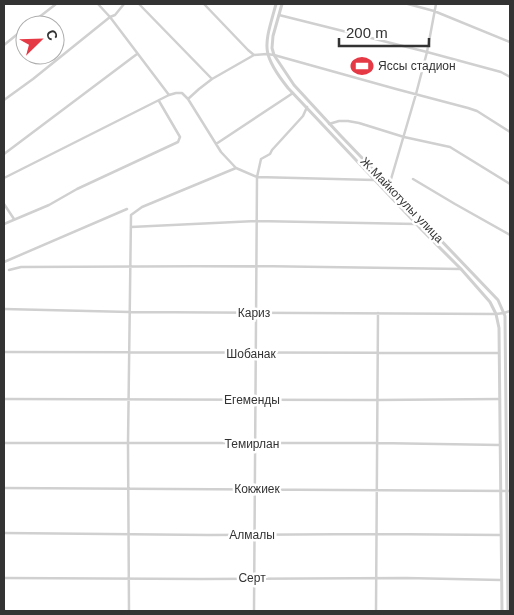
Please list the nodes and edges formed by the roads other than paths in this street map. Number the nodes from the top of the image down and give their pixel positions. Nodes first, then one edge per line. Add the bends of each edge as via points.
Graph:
1 (56, 4) edge
2 (98, 4) edge
3 (124, 4) edge
4 (139, 4) edge
5 (204, 4) edge
6 (276, 4) edge
7 (282, 4) edge
8 (408, 4) edge
9 (436, 4) edge
10 (434, 12) junction
11 (42, 15) edge
12 (279, 16) junction
13 (110, 17) junction
14 (15, 36) edge
15 (510, 42) edge
16 (4, 45) edge
17 (426, 52) junction
18 (137, 54) junction
19 (267, 54) junction
20 (274, 54) junction
21 (254, 55) junction
22 (510, 77) edge
23 (212, 79) junction
24 (293, 92) junction
25 (416, 94) junction
26 (169, 95) junction
27 (188, 99) junction
28 (4, 100) edge
29 (159, 101) junction
30 (307, 108) junction
31 (329, 124) junction
32 (510, 132) edge
33 (404, 137) junction
34 (216, 144) junction
35 (4, 154) edge
36 (361, 157) junction
37 (357, 161) junction
38 (236, 168) junction
39 (257, 176) junction
40 (4, 178) edge
41 (413, 179) dead end
42 (376, 180) junction
43 (510, 184) edge
44 (389, 186) junction
45 (4, 204) edge
46 (127, 209) dead end
47 (14, 219) junction
48 (256, 221) junction
49 (4, 224) edge
50 (417, 224) junction
51 (131, 227) junction
52 (510, 235) edge
53 (4, 262) edge
54 (256, 266) junction
55 (130, 267) junction
56 (461, 269) junction
57 (9, 270) dead end
58 (4, 309) edge
59 (130, 312) junction
60 (510, 312) edge
61 (256, 313) junction
62 (378, 313) junction
63 (504, 313) junction
64 (496, 314) junction
65 (4, 352) edge
66 (130, 353) junction
67 (499, 353) junction
68 (255, 354) junction
69 (378, 354) junction
70 (4, 399) edge
71 (129, 399) junction
72 (500, 399) junction
73 (255, 400) junction
74 (378, 400) junction
75 (508, 400) edge
76 (377, 443) junction
77 (4, 444) edge
78 (128, 444) junction
79 (254, 444) junction
80 (500, 445) junction
81 (509, 445) edge
82 (4, 488) edge
83 (128, 489) junction
84 (254, 489) junction
85 (376, 489) junction
86 (500, 491) junction
87 (508, 491) edge
88 (4, 533) edge
89 (129, 534) junction
90 (376, 534) junction
91 (254, 535) junction
92 (501, 535) junction
93 (509, 536) edge
94 (4, 578) edge
95 (129, 578) junction
96 (254, 578) junction
97 (376, 578) junction
98 (501, 580) junction
99 (509, 580) edge
100 (129, 611) edge
101 (254, 611) edge
102 (376, 611) edge
103 (502, 611) edge
104 (508, 611) edge

1 - 11 street
2 - 13 street
3 - 13 street
4 - 23 street
5 - 21 street
6 - 19 street via 267,36
7 - 12 street
8 - 10 street
9 - 10 street
10 - 15 street
10 - 17 street
12 - 17 street
12 - 20 street via 273,36
13 - 18 street
13 - 28 street
14 - 16 street
17 - 22 street
17 - 25 street
18 - 26 street
18 - 35 street
19 - 20 street
19 - 21 street
19 - 24 street, Ж.Майкотулы улица via 276,73
20 - 25 street
20 - 31 street, Ж.Майкотулы улица via 294,85
21 - 23 street
23 - 27 street
24 - 30 street, Ж.Майкотулы улица
24 - 34 street
25 - 32 street via 478,111
25 - 33 street
26 - 27 street via 182,93
26 - 29 street
27 - 34 street
29 - 40 street
29 - 47 street via 180,137 178,142
30 - 37 street, Ж.Майкотулы улица
30 - 39 street via 270,154 262,159
31 - 33 street via 348,121
31 - 36 street, Ж.Майкотулы улица
33 - 43 street via 450,148
33 - 44 street
34 - 38 street
36 - 37 street
36 - 44 street, Ж.Майкотулы улица
37 - 42 street, Ж.Майкотулы улица
38 - 39 street
38 - 51 street via 142,206 131,215
39 - 42 street
39 - 48 street
41 - 52 street
42 - 50 street, Ж.Майкотулы улица
44 - 63 street, Ж.Майкотулы улица via 498,300
45 - 47 street
46 - 53 street
47 - 49 street
48 - 50 street
48 - 51 street
48 - 54 street
50 - 56 street, Ж.Майкотулы улица
51 - 55 street
54 - 55 street
54 - 56 street
54 - 61 street
55 - 57 street via 20,267
55 - 59 street
56 - 64 street, Ж.Майкотулы улица via 490,302
58 - 59 street, Кариз
59 - 61 street, Кариз
59 - 66 street
60 - 63 street, Кариз
61 - 62 street, Кариз
61 - 68 street
62 - 64 street, Кариз
62 - 69 street
63 - 64 street, Кариз
63 - 75 street, Ж.Майкотулы улица
64 - 67 street, Ж.Майкотулы улица
65 - 66 street, Шобанак
66 - 68 street, Шобанак
66 - 71 street
67 - 69 street, Шобанак
67 - 72 street, Ж.Майкотулы улица
68 - 69 street, Шобанак
68 - 73 street
69 - 74 street
70 - 71 street, Егеменды
71 - 73 street, Егеменды
71 - 78 street
72 - 74 street, Егеменды
72 - 80 street, Ж.Майкотулы улица
73 - 74 street, Егеменды
73 - 79 street
74 - 76 street
75 - 81 street, Ж.Майкотулы улица
76 - 79 street, Темирлан
76 - 80 street, Темирлан
76 - 85 street
77 - 78 street, Темирлан
78 - 79 street, Темирлан
78 - 83 street
79 - 84 street
80 - 86 street, Ж.Майкотулы улица
81 - 87 street, Ж.Майкотулы улица
82 - 83 street, Кокжиек
83 - 84 street, Кокжиек
83 - 89 street
84 - 85 street, Кокжиек
84 - 91 street
85 - 86 street, Кокжиек
85 - 90 street
86 - 87 street, Кокжиек
86 - 92 street, Ж.Майкотулы улица
87 - 93 street, Ж.Майкотулы улица
88 - 89 street, Алмалы
89 - 91 street, Алмалы
89 - 95 street
90 - 91 street, Алмалы
90 - 92 street, Алмалы
90 - 97 street
91 - 96 street
92 - 98 street, Ж.Майкотулы улица
93 - 99 street, Ж.Майкотулы улица
94 - 95 street, Серт
95 - 96 street, Серт
95 - 100 street
96 - 97 street, Серт
96 - 101 street
97 - 98 street, Серт
97 - 102 street
98 - 103 street, Ж.Майкотулы улица
99 - 104 street, Ж.Майкотулы улица

